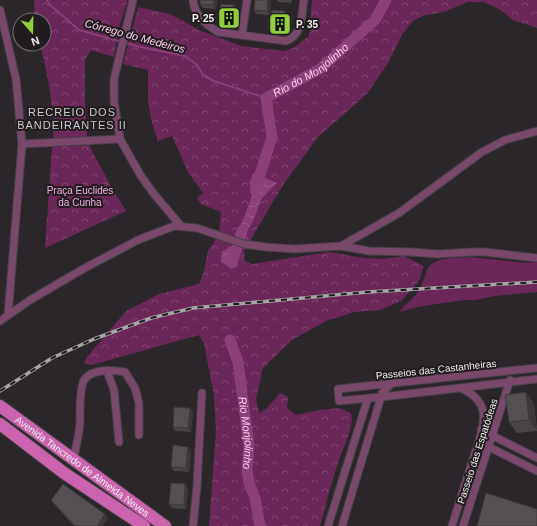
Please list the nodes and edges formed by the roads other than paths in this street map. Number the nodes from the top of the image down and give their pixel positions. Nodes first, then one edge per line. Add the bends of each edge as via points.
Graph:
1 (133, 0) edge
2 (193, 0) edge
3 (247, 0) edge
4 (304, 0) edge
5 (0, 10) edge
6 (242, 35) junction
7 (537, 130) edge
8 (120, 139) junction
9 (22, 144) junction
10 (181, 226) junction
11 (341, 246) junction
12 (537, 258) edge
13 (8, 315) junction
14 (0, 321) edge
15 (537, 368) edge
16 (107, 371) junction
17 (510, 371) junction
18 (491, 373) junction
19 (478, 375) junction
20 (537, 379) edge
21 (510, 382) junction
22 (497, 384) junction
23 (390, 385) junction
24 (480, 386) junction
25 (460, 388) junction
26 (202, 393) dead end
27 (381, 397) junction
28 (504, 397) junction
29 (368, 398) junction
30 (0, 406) edge
31 (0, 424) edge
32 (480, 434) junction
33 (139, 436) dead end
34 (492, 436) junction
35 (119, 442) dead end
36 (55, 447) junction
37 (488, 447) junction
38 (524, 452) junction
39 (537, 458) edge
40 (45, 459) junction
41 (73, 460) junction
42 (519, 462) junction
43 (537, 471) edge
44 (64, 473) junction
45 (144, 526) edge
46 (165, 526) edge
47 (193, 526) edge
48 (328, 526) edge
49 (342, 526) edge
50 (452, 526) edge
51 (463, 526) edge

1 - 8 street via 114,79 114,101
2 - 6 street via 198,14 209,26 218,32
3 - 6 street
4 - 6 street via 300,31 291,39 286,41
5 - 9 street via 16,80
7 - 11 street via 505,140 482,152 399,213
8 - 9 street
8 - 10 street via 141,176
9 - 13 street
10 - 11 street via 197,228 244,244 266,247
10 - 13 street via 174,226 138,240 63,280
11 - 12 street via 369,251 438,254 473,252
13 - 14 street
15 - 17 street, Passeios das Castanheiras
16 - 33 street via 125,372 136,388 139,403
16 - 35 street via 114,390
16 - 41 street via 94,373 84,380 80,426
17 - 18 street, Passeios das Castanheiras
17 - 21 street
18 - 19 street, Passeios das Castanheiras
18 - 22 street
19 - 23 street, Passeios das Castanheiras
19 - 24 street
20 - 21 street
21 - 22 street
21 - 28 street, Passeio das Espatódeas
22 - 24 street
22 - 28 street
23 - 27 street
23 - 29 street, Passeios das Castanheiras via 338,389 339,401
24 - 25 street
25 - 27 street
25 - 32 street, Passeio das Espatódeas via 471,393 480,403 483,417
26 - 47 street via 198,486
27 - 29 street
27 - 49 street
28 - 34 street, Passeio das Espatódeas
29 - 48 street
30 - 36 main road, Avenida Tancredo de Almeida Neves
31 - 40 main road, Avenida Tancredo de Almeida Neves
32 - 34 street
32 - 37 street
32 - 50 street, Passeio das Espatódeas
34 - 37 street, Passeio das Espatódeas
34 - 38 street
36 - 40 main road
36 - 41 main road, Avenida Tancredo de Almeida Neves
37 - 42 street
37 - 51 street, Passeio das Espatódeas
38 - 39 street
38 - 42 street
40 - 44 main road, Avenida Tancredo de Almeida Neves
41 - 44 main road
41 - 46 main road, Avenida Tancredo de Almeida Neves
42 - 43 street
44 - 45 main road, Avenida Tancredo de Almeida Neves

